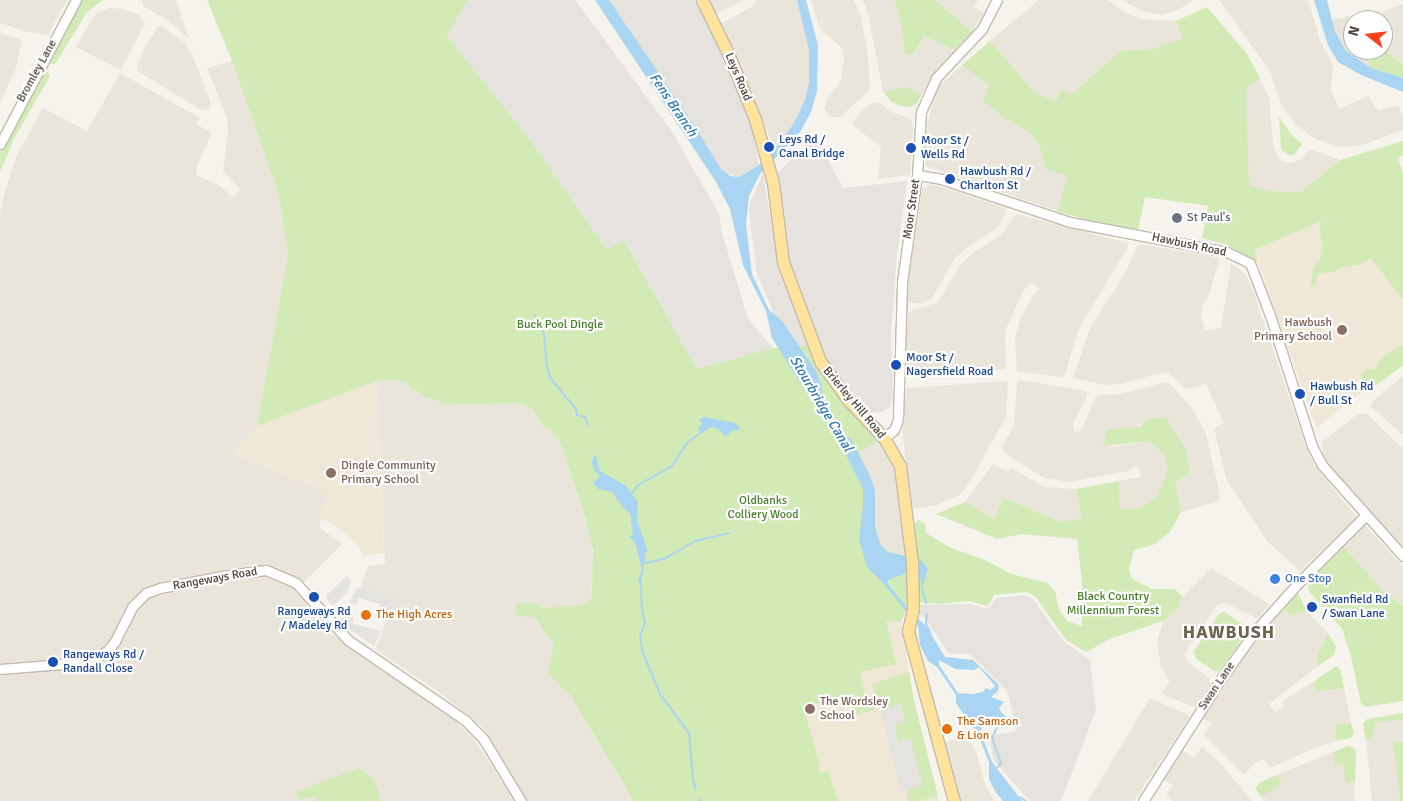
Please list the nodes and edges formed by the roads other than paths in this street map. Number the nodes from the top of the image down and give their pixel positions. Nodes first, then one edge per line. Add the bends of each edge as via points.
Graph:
1 (76, 0) edge
2 (702, 0) edge
3 (997, 0) edge
4 (0, 144) edge
5 (770, 170) joint
6 (917, 175) junction
7 (884, 438) junction
8 (1366, 515) junction
9 (1403, 556) edge
10 (0, 668) edge
11 (521, 801) edge
12 (954, 801) edge
13 (1143, 801) edge

1 - 4 street, Bromley Lane
2 - 5 main road, Leys Road via 742,86
3 - 6 street, Moor Street via 982,29 936,78 926,96 921,112
5 - 7 main road, Brierley Hill Road via 783,262 820,361 849,401
6 - 7 street, Moor Street via 902,282 898,419 894,430
6 - 8 street, Hawbush Road via 1070,222 1227,252 1250,263 1312,446 1322,465
7 - 12 main road, Brierley Hill Road via 900,466 912,562 910,639
8 - 9 street, Hawbush Road
8 - 13 street, Swan Lane via 1256,630
10 - 11 street, Rangeways Road via 88,662 107,651 132,608 146,593 252,570 266,570 296,583 348,640 465,720 484,740

